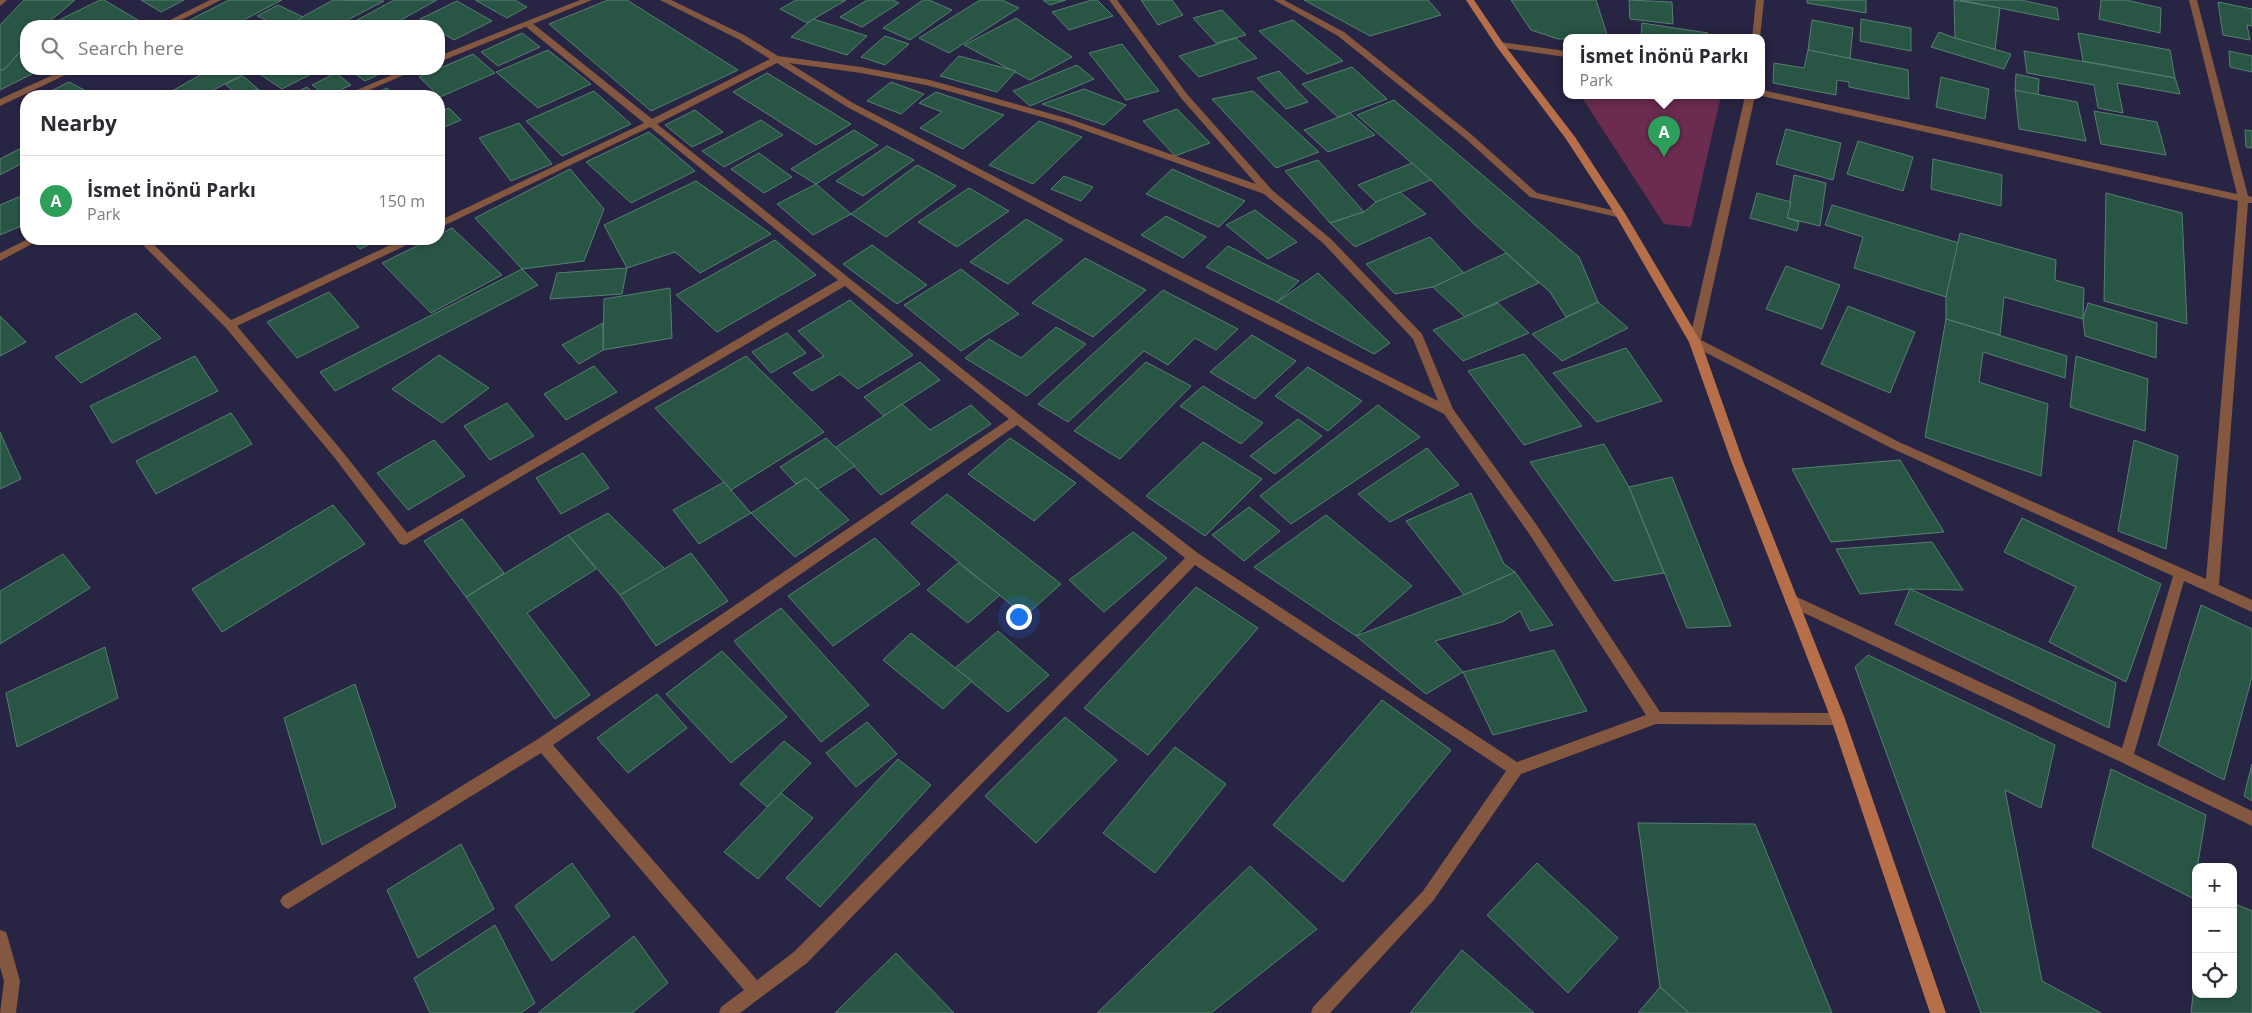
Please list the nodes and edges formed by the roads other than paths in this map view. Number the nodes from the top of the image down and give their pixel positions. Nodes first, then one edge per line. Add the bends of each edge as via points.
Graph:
1 (3, 0) edge
2 (217, 0) edge
3 (588, 0) edge
4 (664, 0) edge
5 (1113, 0) edge
6 (1278, 0) edge
7 (1470, 0) edge
8 (1760, 0) edge
9 (2193, 0) edge
10 (0, 3) edge
11 (175, 20) edge
12 (528, 24) junction
13 (1756, 34) edge
14 (1500, 45) junction
15 (1563, 54) edge
16 (445, 57) edge
17 (778, 59) junction
18 (60, 75) edge
19 (399, 75) edge
20 (28, 90) edge
21 (362, 90) edge
22 (20, 94) edge
23 (1765, 95) edge
24 (1749, 99) edge
25 (0, 103) edge
26 (651, 124) junction
27 (1268, 192) junction
28 (2248, 200) edge
29 (1621, 214) junction
30 (445, 222) edge
31 (24, 245) edge
32 (148, 245) edge
33 (398, 245) edge
34 (0, 257) edge
35 (847, 280) junction
36 (230, 326) junction
37 (1695, 342) junction
38 (1448, 411) junction
39 (1018, 419) junction
40 (1194, 558) junction
41 (2180, 573) junction
42 (2212, 589) junction
43 (1792, 601) junction
44 (2252, 606) edge
45 (1656, 718) junction
46 (1838, 719) junction
47 (543, 744) junction
48 (2126, 757) junction
49 (1516, 769) junction
50 (2252, 819) edge
51 (288, 900) dead end
52 (0, 938) edge
53 (6, 983) edge
54 (757, 992) junction
55 (8, 1013) edge
56 (727, 1013) edge
57 (1319, 1013) edge
58 (1938, 1013) edge

1 - 10 street
2 - 11 street
3 - 12 street
4 - 17 street via 741,37
5 - 27 street via 1184,96
6 - 29 street via 1341,34 1469,137 1534,195
7 - 14 main road
8 - 13 street
9 - 28 street
12 - 16 street
12 - 26 street
14 - 15 street
14 - 29 main road via 1570,137
17 - 26 street
17 - 27 street via 927,82 1067,121
17 - 38 street via 850,105
18 - 20 street
19 - 21 street
22 - 25 street
23 - 28 street
24 - 37 street
26 - 30 street
26 - 35 street
27 - 38 street via 1327,241 1418,337
28 - 42 street
29 - 37 main road
31 - 34 street
32 - 36 street
33 - 36 street
35 - 36 street via 405,540 338,454
35 - 39 street
37 - 41 street via 1895,445
37 - 43 main road
38 - 45 street via 1532,528
39 - 40 street
39 - 47 street
40 - 49 street
40 - 54 street via 801,957
41 - 42 street
41 - 48 street
42 - 44 street
43 - 46 main road
43 - 48 street
45 - 46 street
45 - 49 street
46 - 58 main road
47 - 51 street
47 - 54 street
48 - 50 street
49 - 57 street via 1428,896
52 - 53 street
53 - 55 street
54 - 56 street

